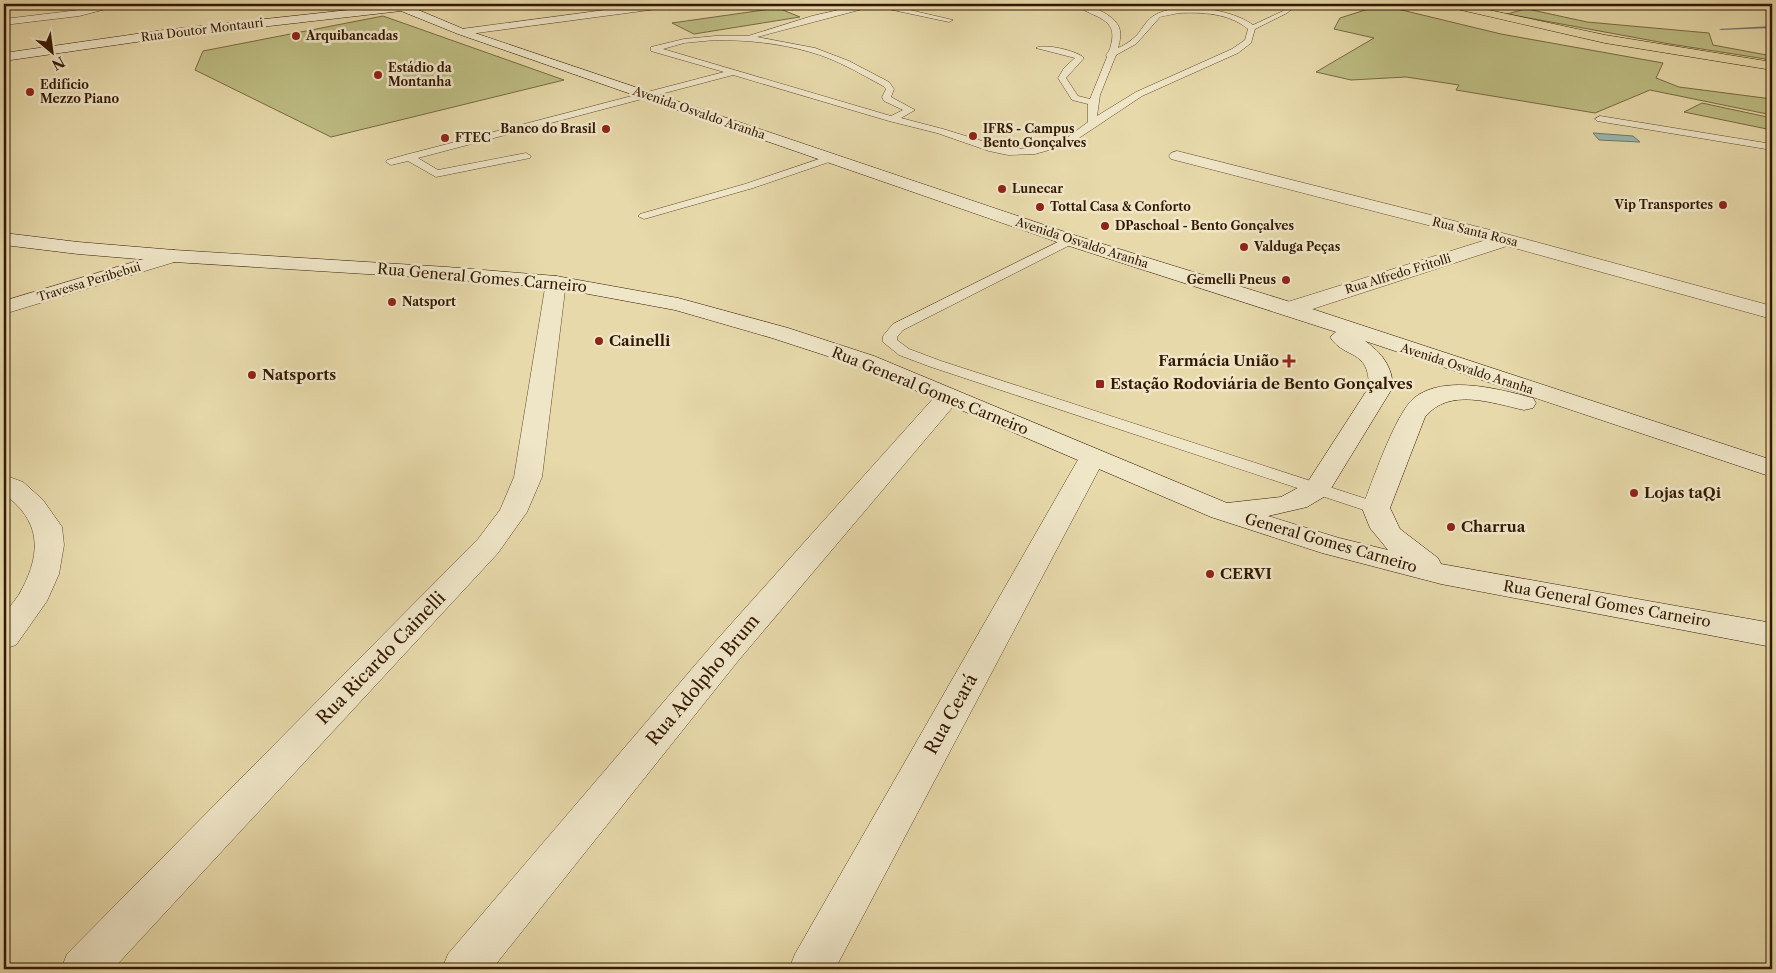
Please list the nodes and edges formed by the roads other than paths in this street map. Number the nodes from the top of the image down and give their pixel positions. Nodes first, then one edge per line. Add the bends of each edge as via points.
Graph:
1 (114, 4) edge
2 (672, 4) edge
3 (815, 4) edge
4 (872, 4) edge
5 (876, 4) edge
6 (1079, 4) edge
7 (1289, 4) edge
8 (1448, 4) edge
9 (400, 5) edge
10 (430, 5) edge
11 (814, 18) junction
12 (949, 20) dead end
13 (4, 22) edge
14 (1252, 28) junction
15 (462, 32) junction
16 (748, 38) junction
17 (1040, 48) dead end
18 (1110, 55) junction
19 (4, 57) edge
20 (1772, 66) edge
21 (731, 73) junction
22 (646, 96) junction
23 (1092, 103) junction
24 (1600, 119) dead end
25 (892, 120) junction
26 (1093, 122) junction
27 (497, 134) junction
28 (1772, 146) edge
29 (1178, 156) dead end
30 (409, 157) junction
31 (831, 158) junction
32 (391, 162) dead end
33 (644, 216) dead end
34 (4, 239) edge
35 (1070, 240) junction
36 (1507, 240) junction
37 (174, 256) junction
38 (556, 282) junction
39 (4, 308) edge
40 (1296, 311) junction
41 (1772, 313) edge
42 (948, 397) junction
43 (1644, 428) junction
44 (1092, 458) junction
45 (1772, 469) edge
46 (4, 483) edge
47 (1317, 490) junction
48 (1376, 508) junction
49 (1221, 511) junction
50 (1441, 574) junction
51 (1772, 635) edge
52 (4, 637) edge
53 (83, 969) edge
54 (464, 969) edge
55 (811, 969) edge

1 - 13 main road via 95,10
2 - 15 main road
3 - 11 lane via 792,8
4 - 11 lane
5 - 12 lane
6 - 18 lane via 1114,25 1116,44
7 - 14 lane via 1290,8 1285,12
8 - 20 highway via 1605,39
9 - 10 main road, Rua Doutor Montauri
9 - 15 main road, Avenida Osvaldo Aranha
9 - 19 main road, Rua Doutor Montauri
11 - 16 lane
14 - 18 lane via 1217,14 1174,12 1156,17 1129,46
14 - 26 lane via 1248,41 1235,51 1139,94
15 - 22 main road, Avenida Osvaldo Aranha
16 - 21 lane via 694,39 654,49
16 - 25 lane via 826,55 886,84 890,89 887,99 910,110
17 - 23 lane via 1080,58 1062,78 1075,98
18 - 23 lane
21 - 22 lane
21 - 25 lane
22 - 27 lane
22 - 31 main road, Avenida Osvaldo Aranha
23 - 26 lane
24 - 28 lane
25 - 26 lane via 940,131 993,149 1022,152 1052,148 1079,135
27 - 30 lane
27 - 30 lane via 526,156 436,174
29 - 36 main road, Rua Santa Rosa
30 - 32 lane
31 - 33 lane
31 - 35 main road, Avenida Osvaldo Aranha
34 - 37 main road, Rua General Gomes Carneiro
35 - 40 main road, Avenida Osvaldo Aranha
35 - 47 lane via 898,327 890,336 890,342 904,352 936,364
36 - 40 main road, Rua Alfredo Fritolli
36 - 41 main road, Rua Santa Rosa
37 - 38 main road, Rua General Gomes Carneiro
37 - 39 main road, Travessa Peribebui
38 - 42 main road, Rua General Gomes Carneiro via 678,304 771,330 866,361
38 - 53 main road, Rua Ricardo Cainelli via 528,477 513,512 488,546
40 - 43 main road, Avenida Osvaldo Aranha
40 - 47 main road via 1372,357 1382,375 1381,387
42 - 44 main road, Rua General Gomes Carneiro
42 - 54 main road, Rua Adolpho Brum via 726,652
43 - 45 main road, Avenida Osvaldo Aranha
43 - 48 main road via 1491,396 1441,394 1419,405 1413,414
44 - 49 main road, Rua General Gomes Carneiro
44 - 55 main road, Rua Ceará
46 - 52 main road via 30,502 48,528 48,561 38,590
47 - 48 lane
47 - 49 main road via 1304,500 1282,506
48 - 50 main road via 1380,524 1391,538
49 - 50 main road, General Gomes Carneiro via 1332,546
50 - 51 main road, Rua General Gomes Carneiro

